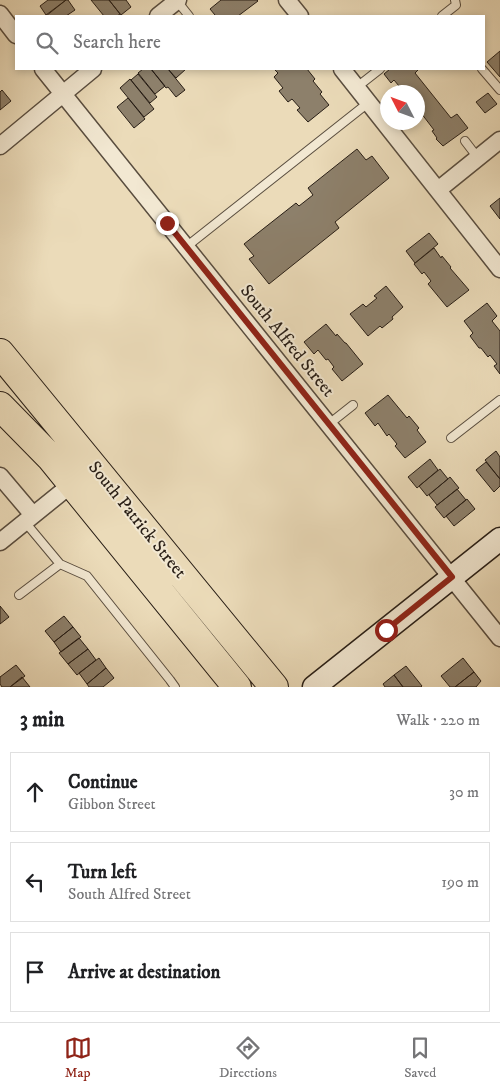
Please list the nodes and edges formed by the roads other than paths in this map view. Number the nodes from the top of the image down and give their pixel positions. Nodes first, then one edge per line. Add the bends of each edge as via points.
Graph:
1 (287, 0) edge
2 (456, 0) edge
3 (178, 1) edge
4 (0, 14) edge
5 (159, 15) edge
6 (188, 15) edge
7 (299, 15) edge
8 (443, 15) edge
9 (15, 33) edge
10 (44, 70) edge
11 (92, 70) edge
12 (343, 70) edge
13 (379, 70) edge
14 (483, 70) edge
15 (357, 88) junction
16 (500, 90) edge
17 (63, 93) junction
18 (368, 103) junction
19 (500, 140) edge
20 (465, 141) dead end
21 (0, 146) edge
22 (478, 158) junction
23 (438, 190) junction
24 (186, 247) junction
25 (500, 270) edge
26 (0, 353) edge
27 (500, 400) edge
28 (353, 405) dead end
29 (0, 406) edge
30 (329, 424) junction
31 (451, 438) dead end
32 (94, 467) junction
33 (0, 476) edge
34 (72, 484) junction
35 (29, 518) junction
36 (500, 539) edge
37 (0, 542) edge
38 (60, 564) junction
39 (452, 577) junction
40 (19, 595) dead end
41 (500, 638) edge
42 (175, 687) edge
43 (237, 687) edge
44 (274, 687) edge
45 (314, 687) edge

1 - 7 street
2 - 8 lane via 456,5
3 - 5 street
3 - 6 lane
4 - 9 street
10 - 17 street, South Alfred Street
11 - 17 street
12 - 15 street
13 - 15 lane
14 - 16 lane
15 - 18 street
17 - 21 street
17 - 24 street, South Alfred Street
18 - 23 street
18 - 24 lane
19 - 22 street
20 - 22 lane
22 - 23 street
23 - 25 street
24 - 30 street, South Alfred Street
26 - 32 highway, South Patrick Street
27 - 31 lane
28 - 30 lane
29 - 34 highway, South Patrick Street
30 - 39 street, South Alfred Street
32 - 34 street
32 - 44 highway, South Patrick Street
33 - 35 street
34 - 35 street
34 - 43 highway, South Patrick Street
35 - 37 street
35 - 38 lane
36 - 39 main road
38 - 40 lane
38 - 42 lane via 87,576
39 - 41 street, South Alfred Street
39 - 45 main road

